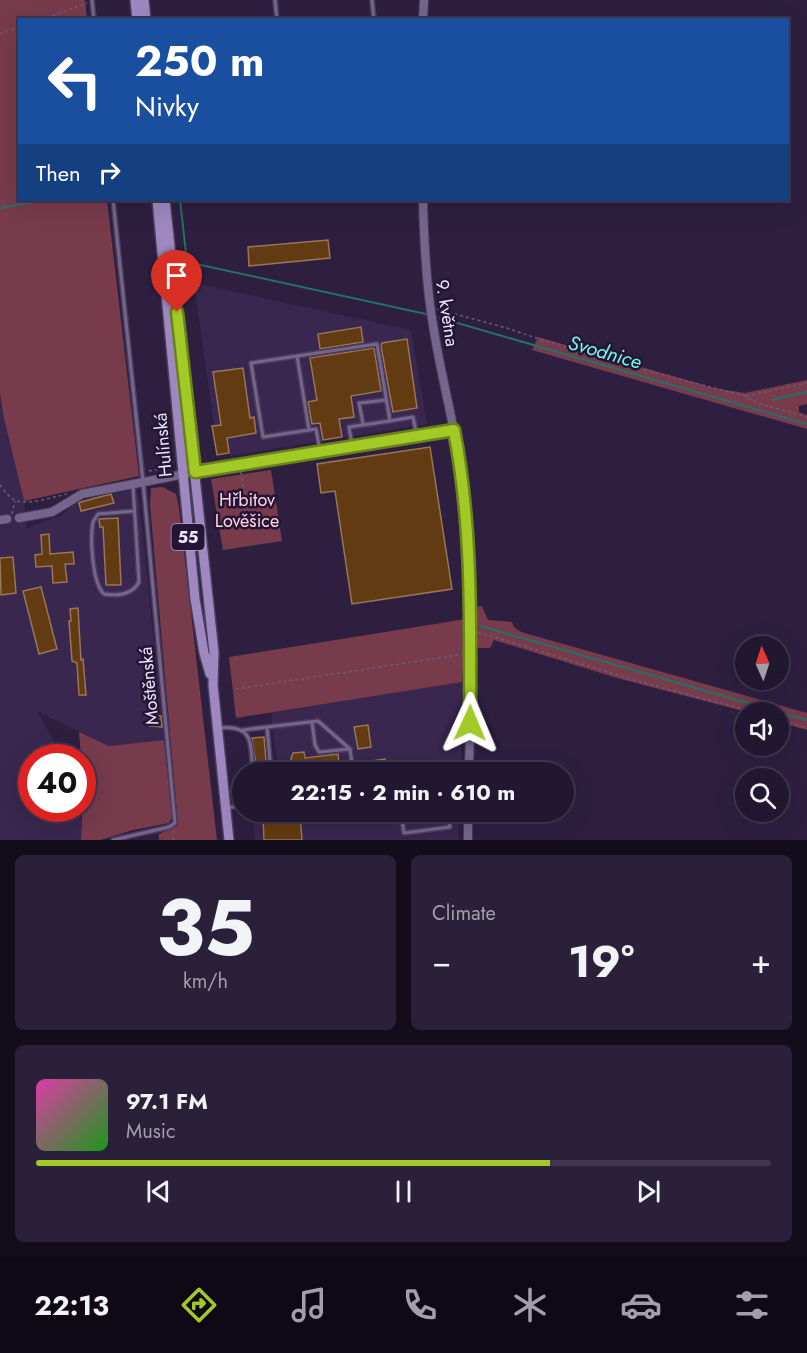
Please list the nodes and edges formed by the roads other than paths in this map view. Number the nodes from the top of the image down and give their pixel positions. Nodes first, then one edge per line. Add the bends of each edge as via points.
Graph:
1 (135, 0) edge
2 (144, 0) edge
3 (275, 0) edge
4 (372, 0) edge
5 (424, 0) edge
6 (92, 1) edge
7 (94, 18) edge
8 (137, 18) edge
9 (146, 18) edge
10 (277, 18) edge
11 (374, 18) edge
12 (423, 18) edge
13 (113, 201) edge
14 (157, 201) edge
15 (165, 201) edge
16 (423, 201) edge
17 (297, 356) junction
18 (386, 399) junction
19 (390, 421) junction
20 (363, 425) junction
21 (309, 430) junction
22 (454, 430) junction
23 (418, 436) junction
24 (352, 447) junction
25 (320, 452) junction
26 (195, 472) junction
27 (182, 475) junction
28 (143, 481) junction
29 (133, 483) junction
30 (134, 511) junction
31 (19, 518) dead end
32 (213, 685) junction
33 (312, 722) junction
34 (217, 728) junction
35 (267, 728) junction
36 (243, 730) junction
37 (350, 749) junction
38 (252, 762) edge
39 (271, 762) edge
40 (352, 762) edge
41 (469, 762) edge
42 (232, 807) edge
43 (226, 808) junction
44 (402, 822) edge
45 (449, 822) edge
46 (468, 822) edge
47 (113, 840) edge
48 (229, 840) edge
49 (468, 840) edge

1 - 8 main road
2 - 9 main road
3 - 10 lane
4 - 11 lane
5 - 12 street
6 - 7 lane
13 - 28 lane, Moštěnská
14 - 27 main road, Hulínská / 55
15 - 26 main road, Hulínská / 55
16 - 22 street, 9. května via 430,307
17 - 18 lane via 377,344
17 - 21 lane
17 - 21 lane via 251,363 263,437
18 - 19 lane
18 - 20 lane via 359,403
19 - 20 lane
19 - 23 lane via 413,417
20 - 24 lane via 349,427
21 - 25 lane via 316,429
22 - 23 street
22 - 41 street, 9. května via 466,514 472,631
23 - 24 street
24 - 25 street
25 - 26 street
26 - 27 street
26 - 32 main road, Hulínská / 55 via 214,652
27 - 28 street
27 - 32 main road, Hulínská / 55 via 195,599
28 - 29 street
28 - 47 lane, Moštěnská via 175,823
29 - 30 lane
29 - 31 street via 79,495 52,512
30 - 30 lane via 139,582 126,594 104,594 96,577 93,522 98,514
32 - 34 main road, Hulínská / 55
33 - 35 lane
33 - 37 lane via 318,722
33 - 37 lane via 319,752
34 - 36 lane
34 - 43 main road, Hulínská / 55
35 - 36 lane
35 - 39 lane
36 - 38 lane via 249,738
37 - 40 lane
42 - 43 lane
43 - 48 main road, Hulínská / 55
44 - 45 lane via 404,833 450,827
46 - 49 street

